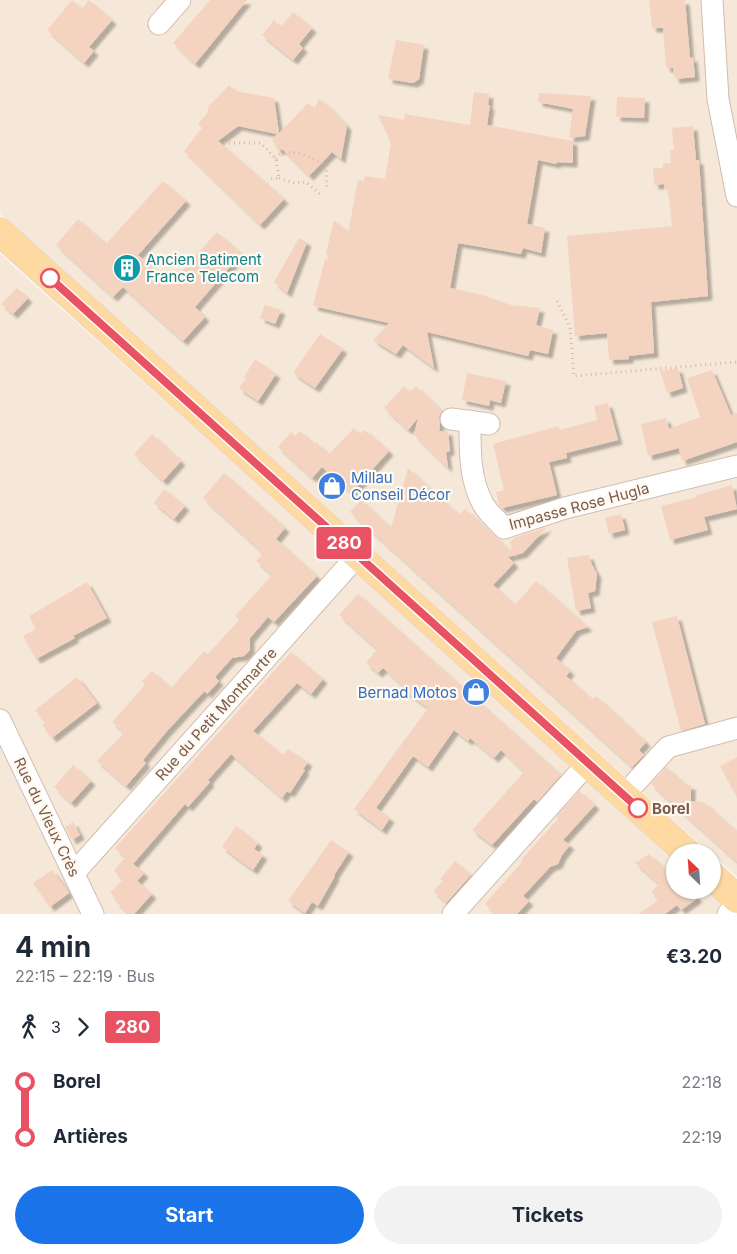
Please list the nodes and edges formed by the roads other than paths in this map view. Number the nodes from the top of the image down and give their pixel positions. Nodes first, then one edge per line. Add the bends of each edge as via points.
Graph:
1 (180, 0) edge
2 (712, 0) edge
3 (159, 24) dead end
4 (737, 196) edge
5 (0, 232) edge
6 (470, 421) dead end
7 (737, 466) edge
8 (358, 555) junction
9 (0, 720) edge
10 (737, 728) edge
11 (588, 763) junction
12 (624, 796) junction
13 (677, 844) edge
14 (74, 873) junction
15 (721, 884) edge
16 (737, 899) edge
17 (737, 904) edge
18 (93, 914) edge
19 (453, 914) edge
20 (728, 914) edge

1 - 3 street
2 - 4 street via 718,99
5 - 8 main road
6 - 7 street, Impasse Rose Hugla via 473,479 484,506 504,528 565,508
8 - 11 main road
8 - 14 street, Rue du Petit Montmartre
9 - 14 street, Rue du Vieux Crès
10 - 12 street via 668,747
11 - 12 main road
11 - 19 street
12 - 13 main road
14 - 18 street, Rue du Vieux Crès
15 - 16 main road
17 - 20 street

